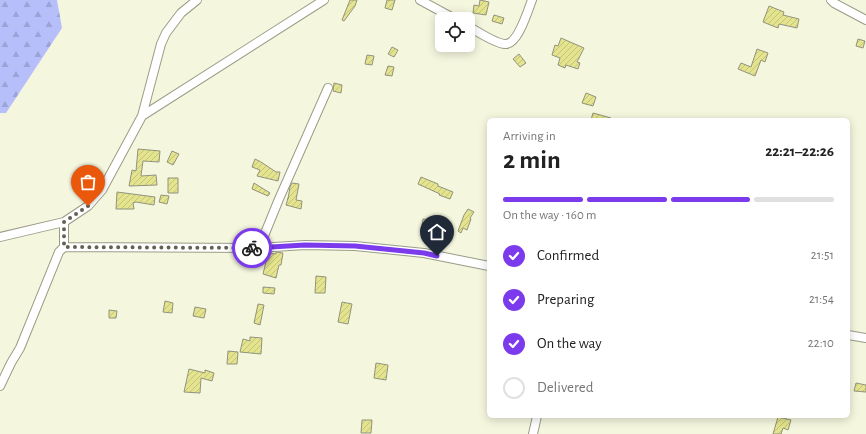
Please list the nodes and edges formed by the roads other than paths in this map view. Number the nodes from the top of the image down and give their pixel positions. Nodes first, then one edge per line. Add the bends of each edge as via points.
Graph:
1 (197, 0) edge
2 (324, 0) edge
3 (420, 0) edge
4 (532, 0) edge
5 (831, 0) edge
6 (442, 12) edge
7 (866, 20) edge
8 (475, 30) edge
9 (328, 88) dead end
10 (142, 116) junction
11 (64, 222) junction
12 (0, 238) edge
13 (64, 247) junction
14 (259, 248) junction
15 (487, 266) edge
16 (850, 335) edge
17 (866, 338) edge
18 (0, 386) edge
19 (537, 418) edge
20 (533, 434) edge

1 - 10 street via 181,13 166,32
2 - 10 street
3 - 6 street
4 - 8 street via 519,33 511,44 505,44
5 - 7 street
9 - 14 street
10 - 11 street via 102,190 88,206
11 - 12 street
11 - 13 street
13 - 14 street
13 - 18 street via 59,252 20,348
14 - 15 street via 305,245 355,246 424,253
16 - 17 street
19 - 20 street

